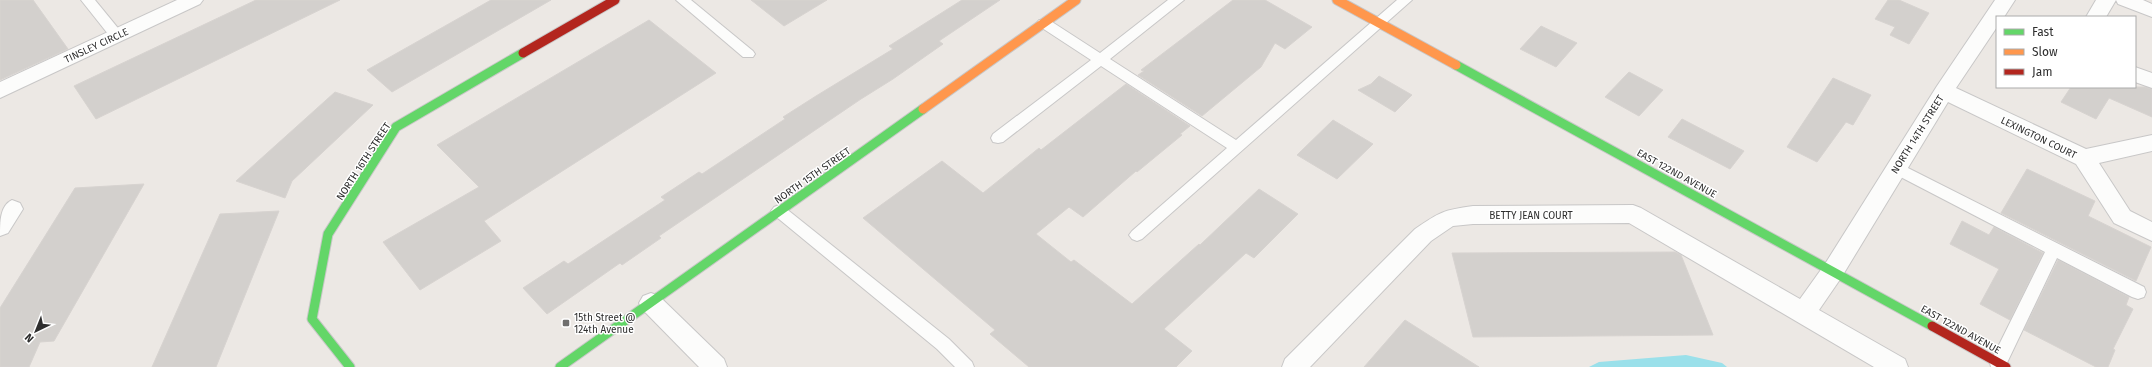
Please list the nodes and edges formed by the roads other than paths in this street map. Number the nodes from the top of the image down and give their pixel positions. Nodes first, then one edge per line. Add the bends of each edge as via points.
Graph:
1 (88, 0) edge
2 (193, 0) edge
3 (615, 0) edge
4 (683, 0) edge
5 (1076, 0) edge
6 (1177, 0) edge
7 (1337, 0) edge
8 (1405, 0) edge
9 (2106, 0) edge
10 (2125, 0) edge
11 (2152, 11) edge
12 (2097, 16) edge
13 (1996, 17) edge
14 (1044, 23) junction
15 (1378, 23) junction
16 (117, 36) junction
17 (748, 54) dead end
18 (1100, 59) junction
19 (2136, 74) edge
20 (2152, 81) edge
21 (0, 91) edge
22 (1944, 91) junction
23 (998, 138) dead end
24 (2152, 144) edge
25 (1236, 147) junction
26 (2084, 158) junction
27 (1896, 168) junction
28 (12, 209) dead end
29 (779, 211) junction
30 (0, 227) edge
31 (2152, 232) edge
32 (1137, 235) dead end
33 (2054, 248) junction
34 (1833, 271) junction
35 (2138, 292) dead end
36 (651, 303) junction
37 (1803, 313) junction
38 (2002, 365) edge
39 (350, 367) edge
40 (560, 367) edge
41 (715, 367) edge
42 (966, 367) edge
43 (1294, 367) edge
44 (1896, 367) edge

1 - 16 lane
2 - 16 street, TINSLEY CIRCLE
3 - 39 street, NORTH 16TH STREET via 396,127 328,234 312,319
4 - 17 lane
5 - 14 street, NORTH 15TH STREET
6 - 18 lane
7 - 15 street, EAST 122ND AVENUE
8 - 15 lane
9 - 12 street
10 - 11 street
13 - 22 street, NORTH 14TH STREET
14 - 18 lane
14 - 29 street, NORTH 15TH STREET
15 - 25 lane
15 - 34 street, EAST 122ND AVENUE
16 - 21 street, TINSLEY CIRCLE
18 - 23 lane
18 - 25 lane
19 - 20 street
22 - 26 street, LEXINGTON COURT
22 - 27 street, NORTH 14TH STREET
24 - 26 street
25 - 32 lane
26 - 31 street, LEXINGTON COURT via 2122,217
27 - 33 lane
27 - 34 street, NORTH 14TH STREET
28 - 30 street
29 - 36 street, NORTH 15TH STREET
29 - 42 lane via 943,344
33 - 35 lane
33 - 38 lane
34 - 37 street
34 - 38 street, EAST 122ND AVENUE
36 - 40 street, NORTH 15TH STREET
36 - 41 street
37 - 43 street, BETTY JEAN COURT via 1633,214 1473,215 1448,218 1423,235
37 - 44 street, BETTY JEAN COURT

